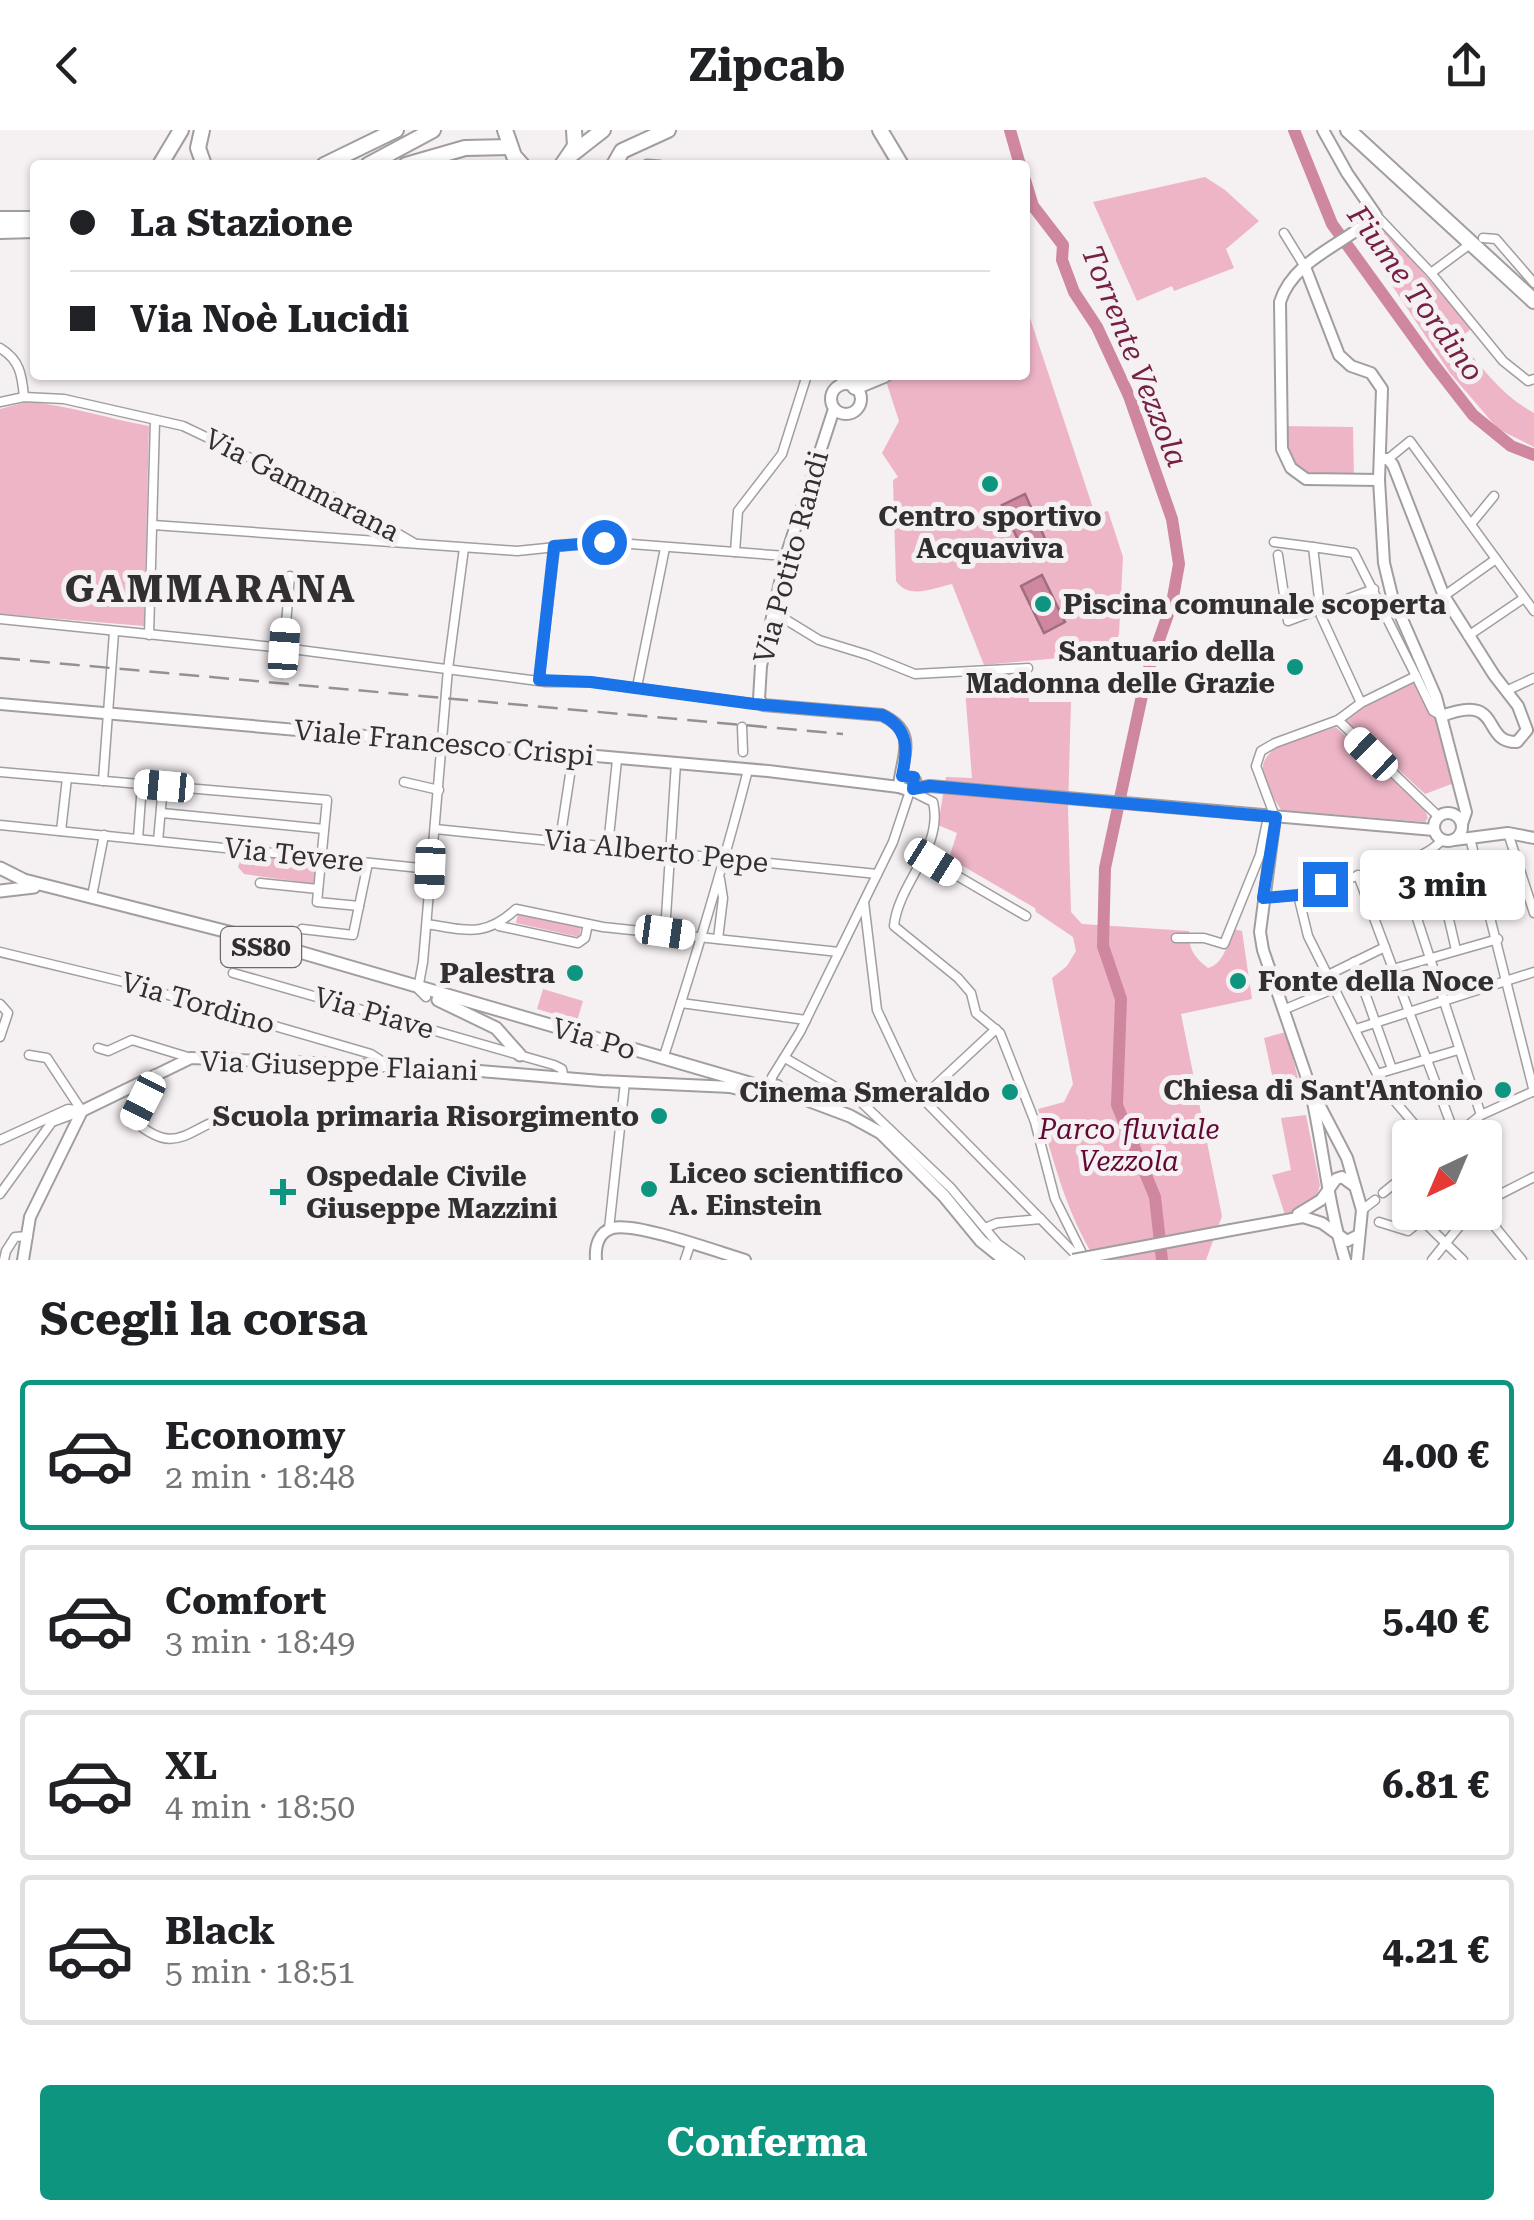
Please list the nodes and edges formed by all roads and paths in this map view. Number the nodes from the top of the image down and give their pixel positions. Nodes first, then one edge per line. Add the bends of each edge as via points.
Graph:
1 (182, 130) edge
2 (202, 130) edge
3 (396, 130) edge
4 (432, 130) edge
5 (574, 130) edge
6 (602, 130) edge
7 (668, 130) edge
8 (880, 130) edge
9 (1323, 130) edge
10 (1348, 130) edge
11 (508, 136) edge
12 (163, 160) edge
13 (202, 160) edge
14 (334, 160) edge
15 (377, 160) edge
16 (424, 160) edge
17 (520, 160) edge
18 (566, 160) edge
19 (617, 160) edge
20 (898, 160) edge
21 (0, 219) edge
22 (1371, 219) junction
23 (30, 222) edge
24 (30, 223) edge
25 (0, 231) edge
26 (1284, 232) dead end
27 (1484, 238) dead end
28 (1466, 246) dead end
29 (1305, 266) junction
30 (1431, 273) junction
31 (1534, 283) edge
32 (1534, 301) edge
33 (0, 348) edge
34 (1534, 379) edge
35 (805, 380) edge
36 (846, 382) edge
37 (24, 397) junction
38 (0, 402) edge
39 (834, 409) junction
40 (155, 421) junction
41 (1384, 459) junction
42 (1379, 480) junction
43 (1494, 496) dead end
44 (1471, 524) junction
45 (153, 525) junction
46 (1274, 542) dead end
47 (418, 546) junction
48 (554, 546) junction
49 (1313, 547) junction
50 (464, 548) junction
51 (665, 548) junction
52 (734, 552) junction
53 (1278, 554) dead end
54 (786, 556) junction
55 (1496, 559) junction
56 (290, 576) dead end
57 (1374, 589) junction
58 (1444, 596) junction
59 (1524, 598) junction
60 (1534, 610) edge
61 (1320, 611) junction
62 (775, 613) junction
63 (0, 618) edge
64 (114, 632) junction
65 (149, 635) junction
66 (1468, 636) junction
67 (284, 648) junction
68 (1028, 668) dead end
69 (448, 669) junction
70 (1416, 676) junction
71 (1534, 678) edge
72 (539, 680) junction
73 (637, 687) junction
74 (1506, 691) junction
75 (1360, 702) junction
76 (0, 704) edge
77 (763, 705) junction
78 (107, 713) junction
79 (1442, 716) junction
80 (1338, 720) junction
81 (742, 727) dead end
82 (1528, 737) edge
83 (442, 744) junction
84 (743, 752) dead end
85 (572, 755) junction
86 (617, 760) junction
87 (676, 763) junction
88 (748, 770) junction
89 (0, 772) edge
90 (67, 778) junction
91 (102, 781) junction
92 (404, 782) dead end
93 (905, 783) junction
94 (142, 784) junction
95 (164, 786) junction
96 (439, 790) junction
97 (1462, 799) junction
98 (162, 813) junction
99 (1451, 813) junction
100 (1438, 816) junction
101 (1269, 817) junction
102 (0, 825) edge
103 (1469, 828) junction
104 (324, 829) junction
105 (435, 830) junction
106 (61, 831) junction
107 (1508, 832) junction
108 (1532, 834) edge
109 (104, 835) junction
110 (1443, 837) junction
111 (138, 839) junction
112 (560, 840) junction
113 (158, 841) junction
114 (608, 846) junction
115 (1433, 850) junction
116 (672, 852) junction
117 (924, 857) junction
118 (321, 858) junction
119 (725, 858) junction
120 (368, 863) junction
121 (1398, 863) junction
122 (0, 869) edge
123 (430, 869) junction
124 (878, 874) junction
125 (1358, 875) junction
126 (720, 879) junction
127 (260, 883) dead end
128 (48, 886) junction
129 (1407, 886) junction
130 (318, 889) junction
131 (0, 891) edge
132 (1298, 895) junction
133 (94, 897) junction
134 (1263, 898) junction
135 (1367, 900) junction
136 (864, 902) junction
137 (359, 906) junction
138 (1534, 914) edge
139 (1026, 916) dead end
140 (427, 924) junction
141 (588, 924) junction
142 (499, 926) junction
143 (302, 929) dead end
144 (665, 932) junction
145 (698, 937) junction
146 (1176, 938) dead end
147 (718, 939) junction
148 (1498, 940) junction
149 (1385, 947) junction
150 (1456, 950) junction
151 (0, 952) edge
152 (840, 952) junction
153 (1430, 958) junction
154 (1354, 962) junction
155 (1393, 969) junction
156 (1534, 972) edge
157 (233, 973) dead end
158 (1326, 976) junction
159 (1506, 983) junction
160 (1333, 990) junction
161 (427, 995) junction
162 (681, 1003) junction
163 (0, 1004) edge
164 (1442, 1004) junction
165 (1282, 1010) junction
166 (1409, 1012) junction
167 (476, 1015) junction
168 (806, 1020) junction
169 (542, 1024) junction
170 (1374, 1024) junction
171 (996, 1029) junction
172 (1356, 1030) junction
173 (0, 1037) edge
174 (98, 1048) dead end
175 (1458, 1050) junction
176 (1534, 1053) edge
177 (29, 1055) dead end
178 (520, 1055) junction
179 (1524, 1056) junction
180 (190, 1058) junction
181 (1426, 1058) junction
182 (663, 1059) junction
183 (783, 1062) junction
184 (392, 1067) junction
185 (1392, 1069) junction
186 (155, 1074) junction
187 (1377, 1074) junction
188 (564, 1079) junction
189 (1532, 1079) edge
190 (625, 1082) junction
191 (702, 1082) junction
192 (734, 1084) junction
193 (775, 1091) junction
194 (1311, 1091) junction
195 (1534, 1091) edge
196 (922, 1098) junction
197 (82, 1111) junction
198 (1481, 1115) junction
199 (1411, 1120) edge
200 (1448, 1120) edge
201 (1475, 1120) edge
202 (273, 1125) dead end
203 (0, 1139) edge
204 (1534, 1177) edge
205 (1354, 1185) junction
206 (1392, 1186) edge
207 (1328, 1191) junction
208 (1383, 1193) dead end
209 (1502, 1193) edge
210 (0, 1194) edge
211 (1055, 1199) junction
212 (1375, 1200) dead end
213 (1035, 1215) junction
214 (1368, 1217) junction
215 (1286, 1218) junction
216 (1392, 1226) edge
217 (609, 1228) junction
218 (1433, 1230) edge
219 (1455, 1230) edge
220 (1498, 1230) edge
221 (983, 1234) junction
222 (1338, 1235) junction
223 (1359, 1235) junction
224 (28, 1236) junction
225 (1445, 1242) junction
226 (690, 1245) junction
227 (1005, 1259) edge
228 (4, 1260) edge
229 (24, 1260) edge
230 (596, 1260) edge
231 (686, 1260) edge
232 (744, 1260) edge
233 (1073, 1260) edge
234 (1083, 1260) edge
235 (1345, 1260) edge
236 (1357, 1260) edge
237 (1432, 1260) edge
238 (1464, 1260) edge
239 (1522, 1260) edge

1 - 12 highway
2 - 13 highway
3 - 14 highway
4 - 15 highway
5 - 18 highway via 575,146
6 - 18 highway
7 - 19 highway via 622,150
8 - 20 highway
9 - 22 street
10 - 32 highway
11 - 16 highway
11 - 17 highway
21 - 23 highway
22 - 29 street
22 - 30 street
24 - 25 highway
26 - 29 street
27 - 31 street via 1496,239
28 - 30 street
29 - 41 street via 1338,356 1372,373 1382,389
29 - 42 street via 1280,302 1282,448 1291,468 1306,479
30 - 34 street via 1502,361
33 - 37 street via 17,362
35 - 52 street via 782,454 738,510
36 - 39 street via 831,395
36 - 39 street via 861,401 847,414
37 - 38 street, Via Gammarana
37 - 40 street, Via Gammarana via 64,399
39 - 54 street, Via Potito Randi
40 - 45 street
40 - 47 street, Via Gammarana via 200,432
41 - 42 street
41 - 44 street via 1410,441
41 - 58 street via 1398,474
42 - 79 street via 1392,596
43 - 44 street
44 - 55 street
45 - 47 street
45 - 65 street
46 - 49 street
47 - 50 street, Via Gammarana
48 - 50 street, Via Gammarana
48 - 51 street, Via Gammarana
48 - 72 street
49 - 57 street via 1354,552
49 - 61 street
50 - 69 street
51 - 52 street, Via Gammarana
51 - 73 street
52 - 54 street, Via Gammarana
53 - 61 street via 1288,622
54 - 62 street, Via Potito Randi
55 - 58 street
55 - 59 street
56 - 67 street
57 - 61 street
57 - 70 street
58 - 66 street
59 - 60 street
59 - 66 street
61 - 75 street
62 - 68 street via 819,640 915,674
62 - 77 street, Via Potito Randi via 757,689
63 - 64 street
64 - 65 street
64 - 78 street
65 - 67 street
66 - 74 street
67 - 69 street
69 - 72 street
69 - 83 street
70 - 75 street
70 - 79 street
71 - 74 street
72 - 73 street
73 - 77 street
74 - 82 street
75 - 80 street
76 - 78 street, Viale Francesco Crispi
77 - 93 street via 882,715 905,736
78 - 83 street, Viale Francesco Crispi
78 - 91 street
79 - 82 street via 1473,708 1504,740
79 - 97 street
80 - 100 street
80 - 101 street via 1268,746 1257,760
81 - 84 street
83 - 85 street, Viale Francesco Crispi
83 - 96 street
85 - 86 street, Viale Francesco Crispi
85 - 112 street
86 - 87 street, Viale Francesco Crispi
86 - 114 street
87 - 88 street, Viale Francesco Crispi
87 - 116 street
88 - 93 street, Viale Francesco Crispi
88 - 119 street
89 - 90 street
90 - 91 street
90 - 106 street
91 - 94 street
92 - 96 street
93 - 101 street, Viale Francesco Crispi
93 - 117 street via 934,804
93 - 124 street via 904,808
94 - 95 street
94 - 111 street
95 - 98 street
95 - 104 street via 327,800
96 - 105 street
97 - 99 street
97 - 103 street
98 - 104 street
98 - 113 street
99 - 100 street
99 - 103 street
100 - 110 street
101 - 110 street, Viale Francesco Crispi
101 - 134 street
101 - 146 street via 1224,944
102 - 106 street, Via Tevere
103 - 107 street
103 - 110 street
103 - 148 street
104 - 118 street
105 - 112 street, Via Alberto Pepe
105 - 123 street
106 - 109 street, Via Tevere
107 - 108 street
107 - 138 street
109 - 111 street, Via Tevere
109 - 133 street
110 - 115 street
111 - 113 street, Via Tevere
112 - 114 street, Via Alberto Pepe
113 - 118 street, Via Tevere
114 - 116 street, Via Alberto Pepe
115 - 121 street
115 - 150 street
116 - 119 street, Via Alberto Pepe
116 - 144 street
117 - 139 street
117 - 171 street via 894,926 958,978 976,1012
118 - 120 street, Via Tevere
118 - 130 street
119 - 124 street, Via Alberto Pepe
119 - 126 street
120 - 123 street, Via Tevere
120 - 137 street
121 - 125 street
121 - 129 street
122 - 128 main road, Via Po / SS80
122 - 131 main road, SS80 via 6,880
123 - 140 street
124 - 136 street
125 - 132 street via 1330,878
125 - 135 street
126 - 145 street
126 - 147 street
127 - 130 street
128 - 131 main road, Via Po / SS80
128 - 133 main road, Via Po / SS80
129 - 135 street
129 - 153 street
130 - 137 street via 317,902
132 - 134 street
132 - 158 street
133 - 161 main road, Via Po / SS80 via 233,932
133 - 161 main road, Via Po / SS80
134 - 165 street via 1262,950
135 - 149 street
136 - 152 street
136 - 196 street via 877,1010
137 - 143 street via 353,935
140 - 142 street
140 - 161 street
141 - 142 street via 516,909
141 - 142 street via 578,943
141 - 144 street
144 - 145 street
145 - 147 street
145 - 162 street
147 - 152 street
148 - 150 street
148 - 159 street
149 - 154 street
149 - 155 street
150 - 153 street
151 - 184 street, Via Tordino via 252,1018 371,1054
152 - 168 street
153 - 155 street
153 - 164 street
154 - 158 street
154 - 170 street
155 - 166 street
156 - 159 street
157 - 178 street, Via Piave
158 - 160 street
159 - 164 street
159 - 179 street
160 - 165 street
160 - 172 street
161 - 167 main road, Via Po / SS80
161 - 169 main road, Via Po / SS80
162 - 168 street
162 - 182 street
163 - 173 street via 8,1013
164 - 166 street
164 - 175 street
165 - 194 street
166 - 170 street
166 - 181 street
167 - 169 main road via 481,1010
167 - 178 main road
167 - 191 main road, Via Po / SS80
168 - 183 street
169 - 182 main road, Via Po / SS80
170 - 172 street
170 - 185 street
171 - 196 street
171 - 211 street via 1035,1122
172 - 187 street
174 - 180 street via 108,1051 132,1040
175 - 181 street
175 - 198 street
176 - 179 street
177 - 197 street via 47,1058
178 - 188 street, Via Piave via 562,1068
179 - 189 street
180 - 184 street, Via Giuseppe Flaiani
180 - 186 street, Via Giuseppe Flaiani
181 - 185 street
181 - 200 street
182 - 192 main road, Via Po / SS80
183 - 193 street
183 - 221 street via 860,1101 951,1188
184 - 188 street, Via Giuseppe Flaiani
185 - 187 street
186 - 197 street, Via Giuseppe Flaiani
186 - 202 street via 133,1120 152,1136 170,1140 237,1115
187 - 199 street
188 - 190 street, Via Giuseppe Flaiani
189 - 195 street
190 - 191 street, Via Giuseppe Flaiani
190 - 217 street
191 - 192 main road, SS80
192 - 193 main road, SS80
193 - 221 main road, SS80 via 886,1140
194 - 205 street
194 - 207 street
195 - 198 street
196 - 213 street
197 - 203 street, Via Giuseppe Flaiani via 68,1109
197 - 210 street via 52,1122
197 - 224 street via 30,1217
198 - 201 street
204 - 209 street
205 - 207 street via 1342,1177
205 - 214 street
206 - 208 street
207 - 215 street
207 - 222 street
211 - 213 street
211 - 234 street
212 - 214 street
213 - 221 street
213 - 234 street
214 - 216 street
214 - 223 street
215 - 222 street via 1312,1218
215 - 233 street, bridge
217 - 226 street
217 - 230 street
218 - 225 street
219 - 225 street
220 - 239 street
221 - 227 main road, SS80
221 - 227 street
222 - 223 street via 1347,1241
222 - 235 street
223 - 236 street
224 - 228 street via 16,1237
224 - 229 street
225 - 237 street
225 - 238 street
226 - 231 street
226 - 232 street

